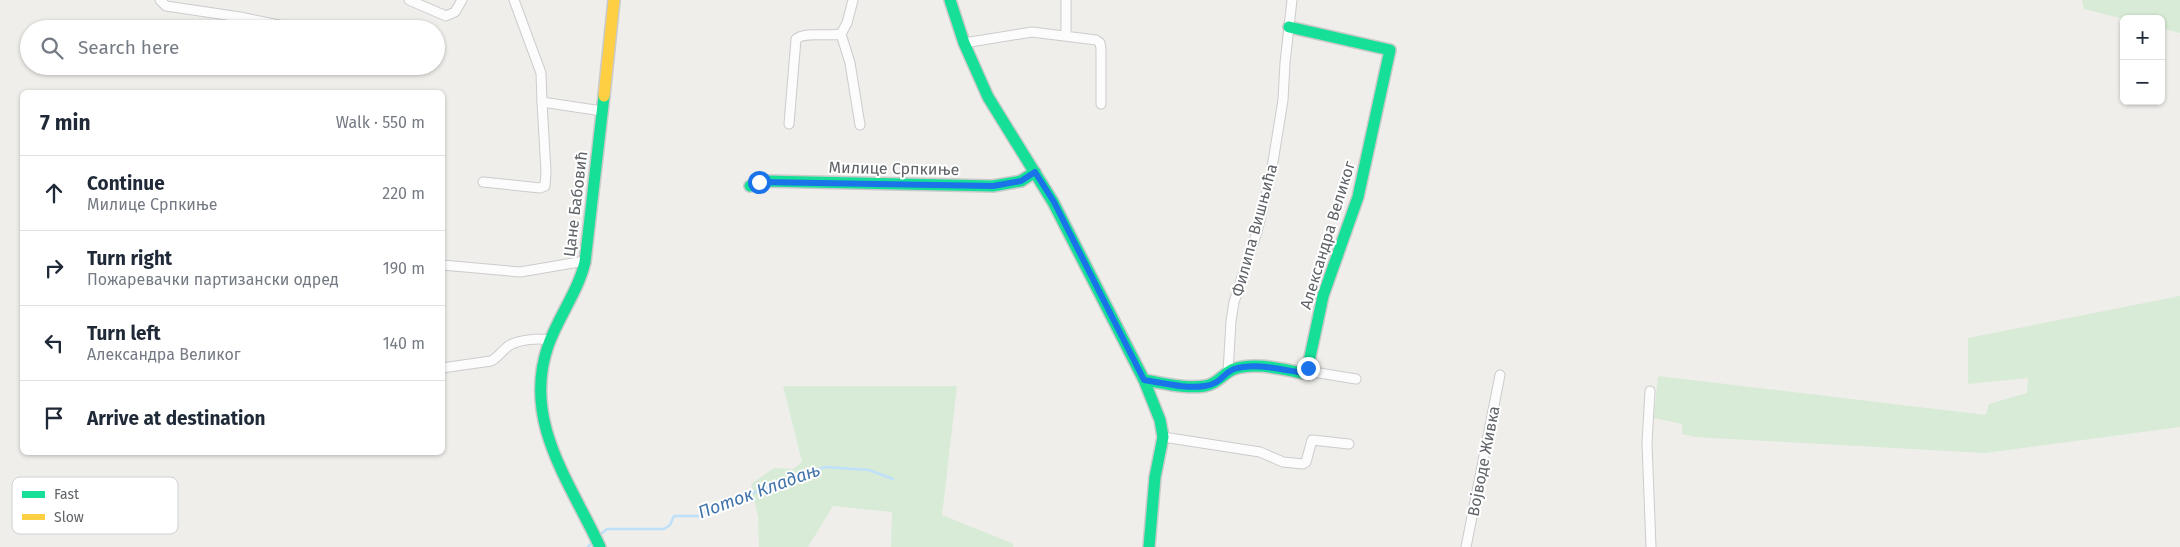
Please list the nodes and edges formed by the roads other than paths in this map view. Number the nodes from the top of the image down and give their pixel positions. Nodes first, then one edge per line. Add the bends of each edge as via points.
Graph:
1 (160, 0) edge
2 (409, 0) edge
3 (462, 0) edge
4 (514, 0) edge
5 (614, 0) edge
6 (853, 0) edge
7 (950, 0) edge
8 (1066, 0) edge
9 (1292, 0) edge
10 (254, 20) edge
11 (1289, 27) junction
12 (841, 34) junction
13 (1066, 36) junction
14 (964, 43) junction
15 (542, 102) junction
16 (1100, 104) dead end
17 (602, 111) junction
18 (789, 124) dead end
19 (860, 125) dead end
20 (1035, 172) junction
21 (482, 182) dead end
22 (750, 186) dead end
23 (585, 262) junction
24 (445, 265) edge
25 (550, 341) junction
26 (445, 368) edge
27 (1307, 371) junction
28 (1228, 372) junction
29 (1500, 375) dead end
30 (1356, 379) dead end
31 (1144, 380) junction
32 (1650, 391) dead end
33 (1163, 437) junction
34 (1349, 444) dead end
35 (599, 545) edge
36 (1149, 547) edge
37 (1466, 547) edge
38 (1650, 547) edge

1 - 10 street via 166,6
2 - 3 street via 446,16 454,12
4 - 15 street via 540,73
5 - 17 street, Цане Бабовић
6 - 12 street
7 - 14 street
8 - 13 street
9 - 11 street, Филипа Вишњића
11 - 27 street, Александра Великог via 1390,50 1358,197 1323,296
11 - 28 street, Филипа Вишњића via 1283,100 1271,174 1257,232 1234,302
12 - 18 street via 802,35 796,39
12 - 19 street via 850,63
13 - 14 street via 1032,32
13 - 16 street via 1100,43
14 - 20 street via 988,97
15 - 17 street
15 - 21 street via 545,186
17 - 23 street, Цане Бабовић
20 - 22 street, Милице Српкиње via 1021,181 993,186 764,181
20 - 31 street via 1054,202
23 - 24 street via 520,272
23 - 25 street, Цане Бабовић
25 - 26 street via 520,342 509,346 491,361
25 - 35 street, Цане Бабовић via 542,369 541,414 556,460
27 - 28 street via 1258,366
27 - 30 street
28 - 31 street via 1220,381 1205,386
29 - 37 street, Војводе Живка
31 - 33 street via 1160,420
32 - 38 street via 1647,443
33 - 34 street via 1260,452 1283,462 1303,464 1312,440
33 - 36 street via 1155,477

